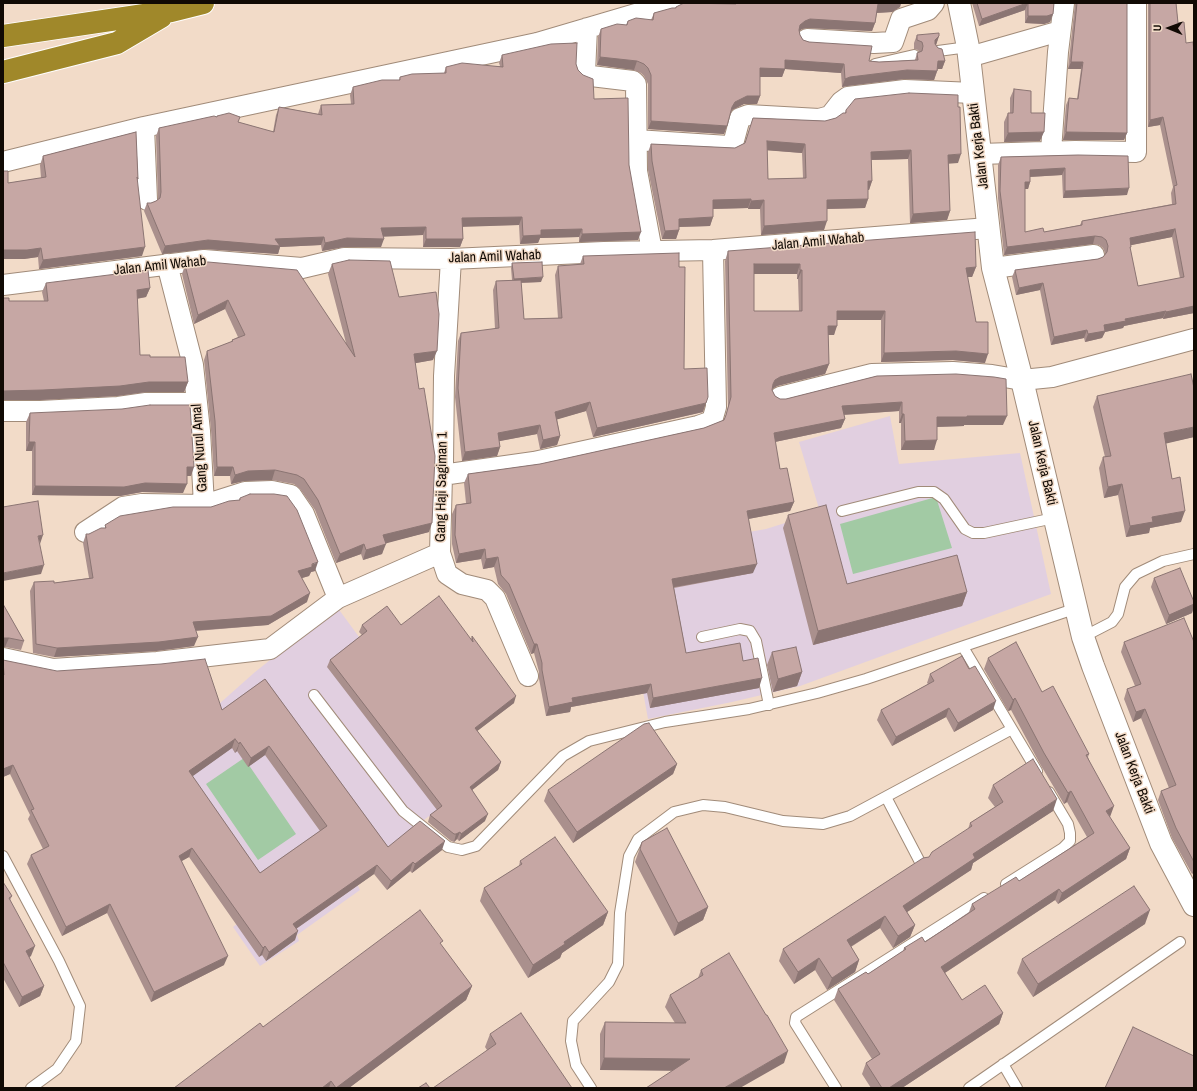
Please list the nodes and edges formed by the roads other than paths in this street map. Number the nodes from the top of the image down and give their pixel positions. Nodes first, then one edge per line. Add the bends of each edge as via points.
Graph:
1 (203, 3) edge
2 (674, 3) edge
3 (934, 3) edge
4 (960, 3) edge
5 (1064, 3) edge
6 (1136, 3) edge
7 (171, 11) junction
8 (587, 28) junction
9 (1060, 31) junction
10 (3, 36) edge
11 (807, 39) dead end
12 (938, 51) edge
13 (969, 52) junction
14 (914, 55) dead end
15 (875, 64) edge
16 (3, 72) edge
17 (973, 93) junction
18 (144, 127) junction
19 (636, 140) junction
20 (1051, 151) junction
21 (980, 154) junction
22 (3, 162) edge
23 (147, 200) dead end
24 (988, 228) junction
25 (713, 250) junction
26 (652, 251) junction
27 (1094, 255) dead end
28 (451, 258) junction
29 (167, 264) junction
30 (993, 268) junction
31 (3, 285) edge
32 (1194, 339) edge
33 (1022, 380) junction
34 (780, 397) edge
35 (197, 403) junction
36 (3, 411) edge
37 (442, 475) junction
38 (204, 505) junction
39 (842, 511) dead end
40 (1054, 518) junction
41 (85, 532) dead end
42 (440, 553) junction
43 (1194, 554) edge
44 (338, 598) junction
45 (1077, 608) junction
46 (1083, 636) junction
47 (702, 637) dead end
48 (963, 646) junction
49 (3, 658) edge
50 (528, 676) dead end
51 (314, 695) dead end
52 (769, 705) junction
53 (1012, 729) junction
54 (886, 797) junction
55 (3, 856) edge
56 (921, 864) edge
57 (1192, 897) edge
58 (1180, 942) dead end
59 (1003, 1064) junction
60 (31, 1088) edge
61 (591, 1088) edge
62 (836, 1088) edge
63 (969, 1088) edge
64 (1018, 1088) edge

1 - 7 highway
2 - 8 street
3 - 11 street via 928,10 901,19 893,42 874,44
4 - 13 street, Jalan Kerja Bakti
5 - 9 street
6 - 20 street via 1136,152
7 - 10 highway
7 - 16 highway via 117,44
8 - 18 street via 537,43
8 - 19 street via 586,73 591,76 633,81 636,84
9 - 13 street
9 - 20 street
12 - 13 lane
13 - 17 street, Jalan Kerja Bakti
14 - 15 lane
17 - 19 street via 905,90 848,97 830,116 819,119 748,115 740,118 733,144 728,146
17 - 21 street, Jalan Kerja Bakti
18 - 22 street
18 - 23 street
19 - 26 street via 637,171
20 - 21 street
21 - 24 street, Jalan Kerja Bakti
24 - 25 street, Jalan Amil Wahab
24 - 30 street, Jalan Kerja Bakti
25 - 26 street, Jalan Amil Wahab
25 - 37 street via 716,407 712,421 534,462
26 - 28 street, Jalan Amil Wahab
27 - 30 street
28 - 29 street, Jalan Amil Wahab via 344,258 302,268 204,260
28 - 37 street, Gang Haji Sagiman 1 via 444,376
29 - 31 street, Jalan Amil Wahab
29 - 35 street, Gang Nurul Amal via 193,365
30 - 33 street, Jalan Kerja Bakti
32 - 33 street via 1052,377
33 - 34 street via 953,372 872,374
33 - 40 street, Jalan Kerja Bakti
35 - 36 street via 146,403 118,407
35 - 38 street, Gang Nurul Amal
37 - 42 street, Gang Haji Sagiman 1
38 - 41 street via 142,504 123,507
38 - 44 street, Gang Nurul Amal via 245,492 272,491 291,495 304,514
39 - 40 lane via 918,492 934,492 944,499 965,529 973,533 984,533
40 - 45 street, Jalan Kerja Bakti
42 - 44 street
42 - 50 street, Gang Haji Sagiman 1 via 447,574 462,584 487,590 495,598
43 - 46 lane via 1163,561 1136,574 1125,587 1118,614 1112,622
44 - 49 street via 270,649 157,662 52,669
45 - 46 street, Jalan Kerja Bakti
45 - 48 lane
46 - 57 street, Jalan Kerja Bakti via 1161,843
47 - 52 lane via 740,629 750,631 756,641
48 - 52 lane via 866,679
48 - 53 lane
51 - 52 lane via 403,811 448,847 462,850 476,846 563,756 588,741 665,722
53 - 54 lane
53 - 62 lane via 1068,824 1070,841 1063,848 796,1017 795,1023
54 - 56 lane
54 - 61 lane via 850,816 823,824 783,821 725,807 703,805 674,812 638,839 629,856 620,913 618,964 608,982 573,1022 571,1041 576,1065
55 - 60 lane via 80,1006 76,1041 56,1069
58 - 59 lane
59 - 63 lane
59 - 64 lane

